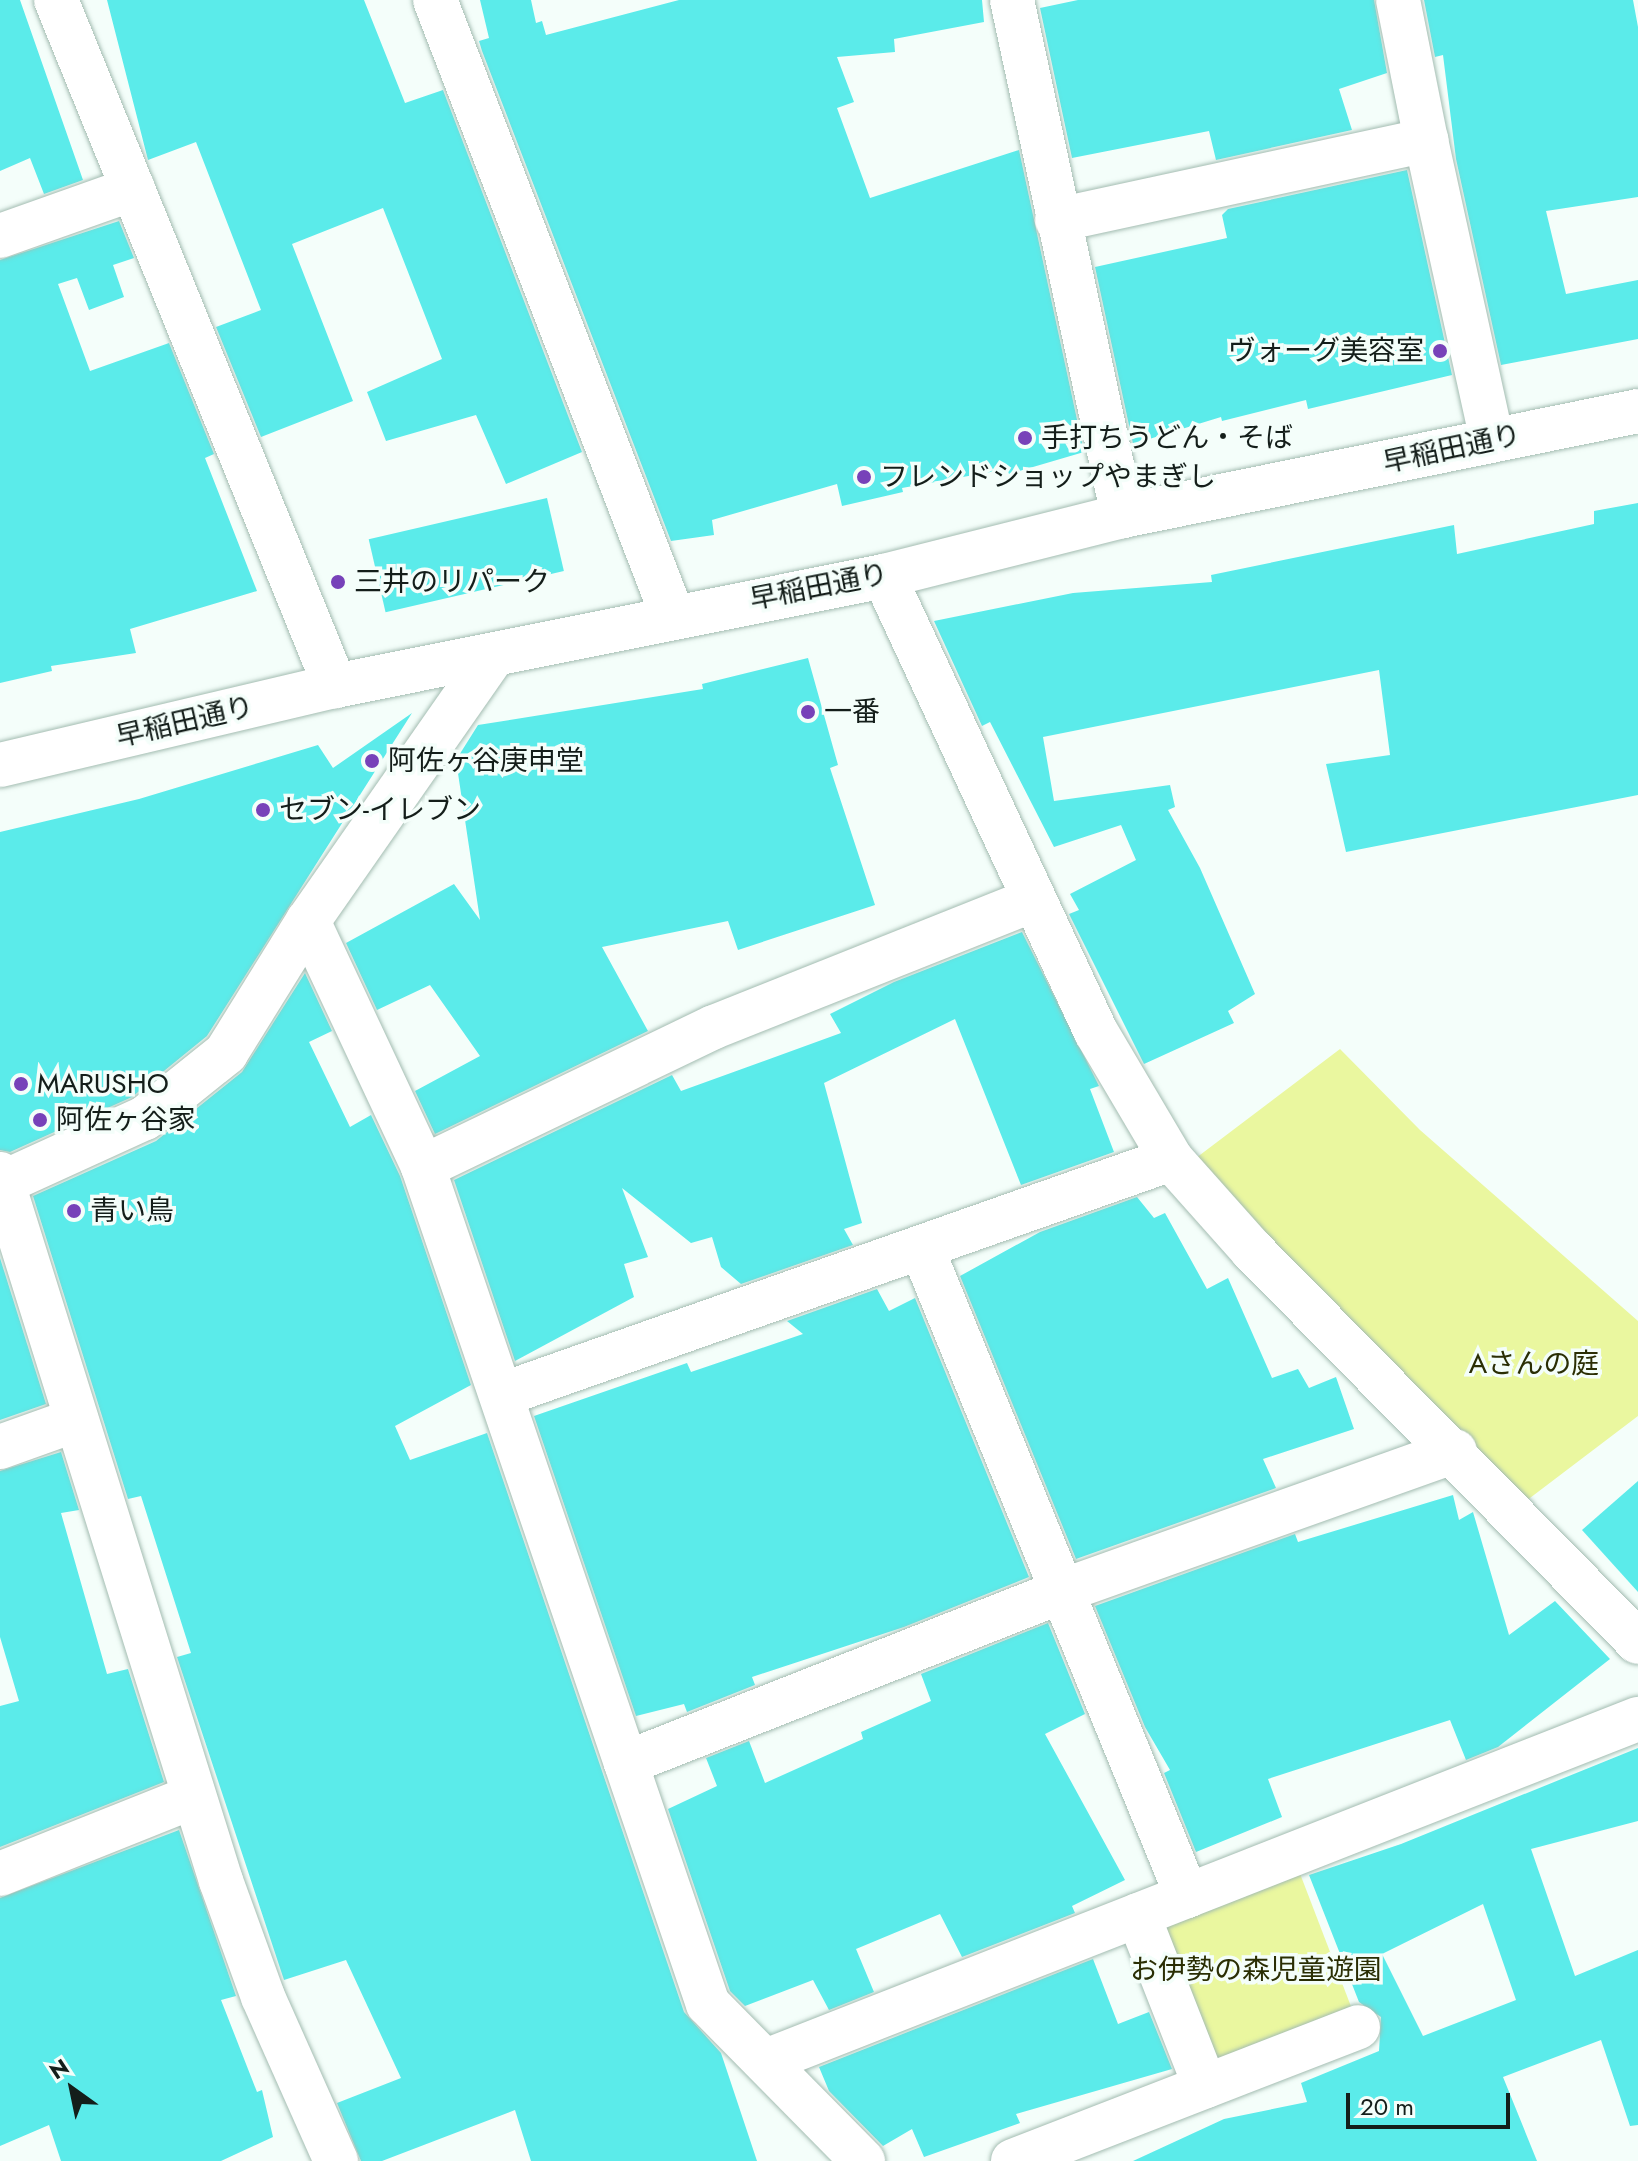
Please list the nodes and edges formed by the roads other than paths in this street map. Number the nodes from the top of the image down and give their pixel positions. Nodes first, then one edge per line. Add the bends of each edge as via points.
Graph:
1 (56, 0) edge
2 (435, 0) edge
3 (1012, 0) edge
4 (1398, 0) edge
5 (1426, 140) junction
6 (133, 189) junction
7 (1057, 220) junction
8 (0, 236) edge
9 (1638, 411) edge
10 (1492, 440) junction
11 (1123, 516) junction
12 (884, 576) junction
13 (673, 617) junction
14 (493, 656) junction
15 (335, 686) junction
16 (0, 765) edge
17 (1033, 900) junction
18 (308, 921) junction
19 (1171, 1159) junction
20 (423, 1167) junction
21 (1, 1181) edge
22 (923, 1251) junction
23 (501, 1395) junction
24 (76, 1420) junction
25 (0, 1447) edge
26 (1455, 1451) junction
27 (1062, 1591) junction
28 (1638, 1642) edge
29 (1638, 1719) edge
30 (626, 1763) junction
31 (193, 1797) junction
32 (0, 1874) edge
33 (1187, 1896) junction
34 (1138, 1915) junction
35 (1358, 2027) dead end
36 (766, 2061) junction
37 (1205, 2086) junction
38 (336, 2161) edge
39 (863, 2161) edge
40 (1013, 2161) edge

1 - 6 street
2 - 13 street
3 - 7 street
4 - 5 street
5 - 7 street
5 - 10 street
6 - 8 street
6 - 15 street
7 - 11 street
9 - 10 street, 早稲田通り
10 - 11 street, 早稲田通り
11 - 12 street, 早稲田通り
12 - 13 street, 早稲田通り
12 - 17 street
13 - 14 street, 早稲田通り
14 - 15 street, 早稲田通り
14 - 18 street
15 - 16 street, 早稲田通り
17 - 19 street via 1096,1032
17 - 20 street via 714,1027
18 - 20 street
18 - 21 street via 226,1053 145,1118
19 - 22 street
19 - 26 street via 1252,1250
20 - 23 street
21 - 24 street
22 - 23 street
22 - 27 street
23 - 30 street
24 - 25 street
24 - 31 street
26 - 27 street
26 - 28 street
27 - 30 street
27 - 33 street
29 - 33 street
30 - 36 street via 708,2004
31 - 32 street
31 - 38 street via 263,1997
33 - 34 street
34 - 36 street
34 - 37 street
35 - 37 street
36 - 39 street
37 - 40 street

